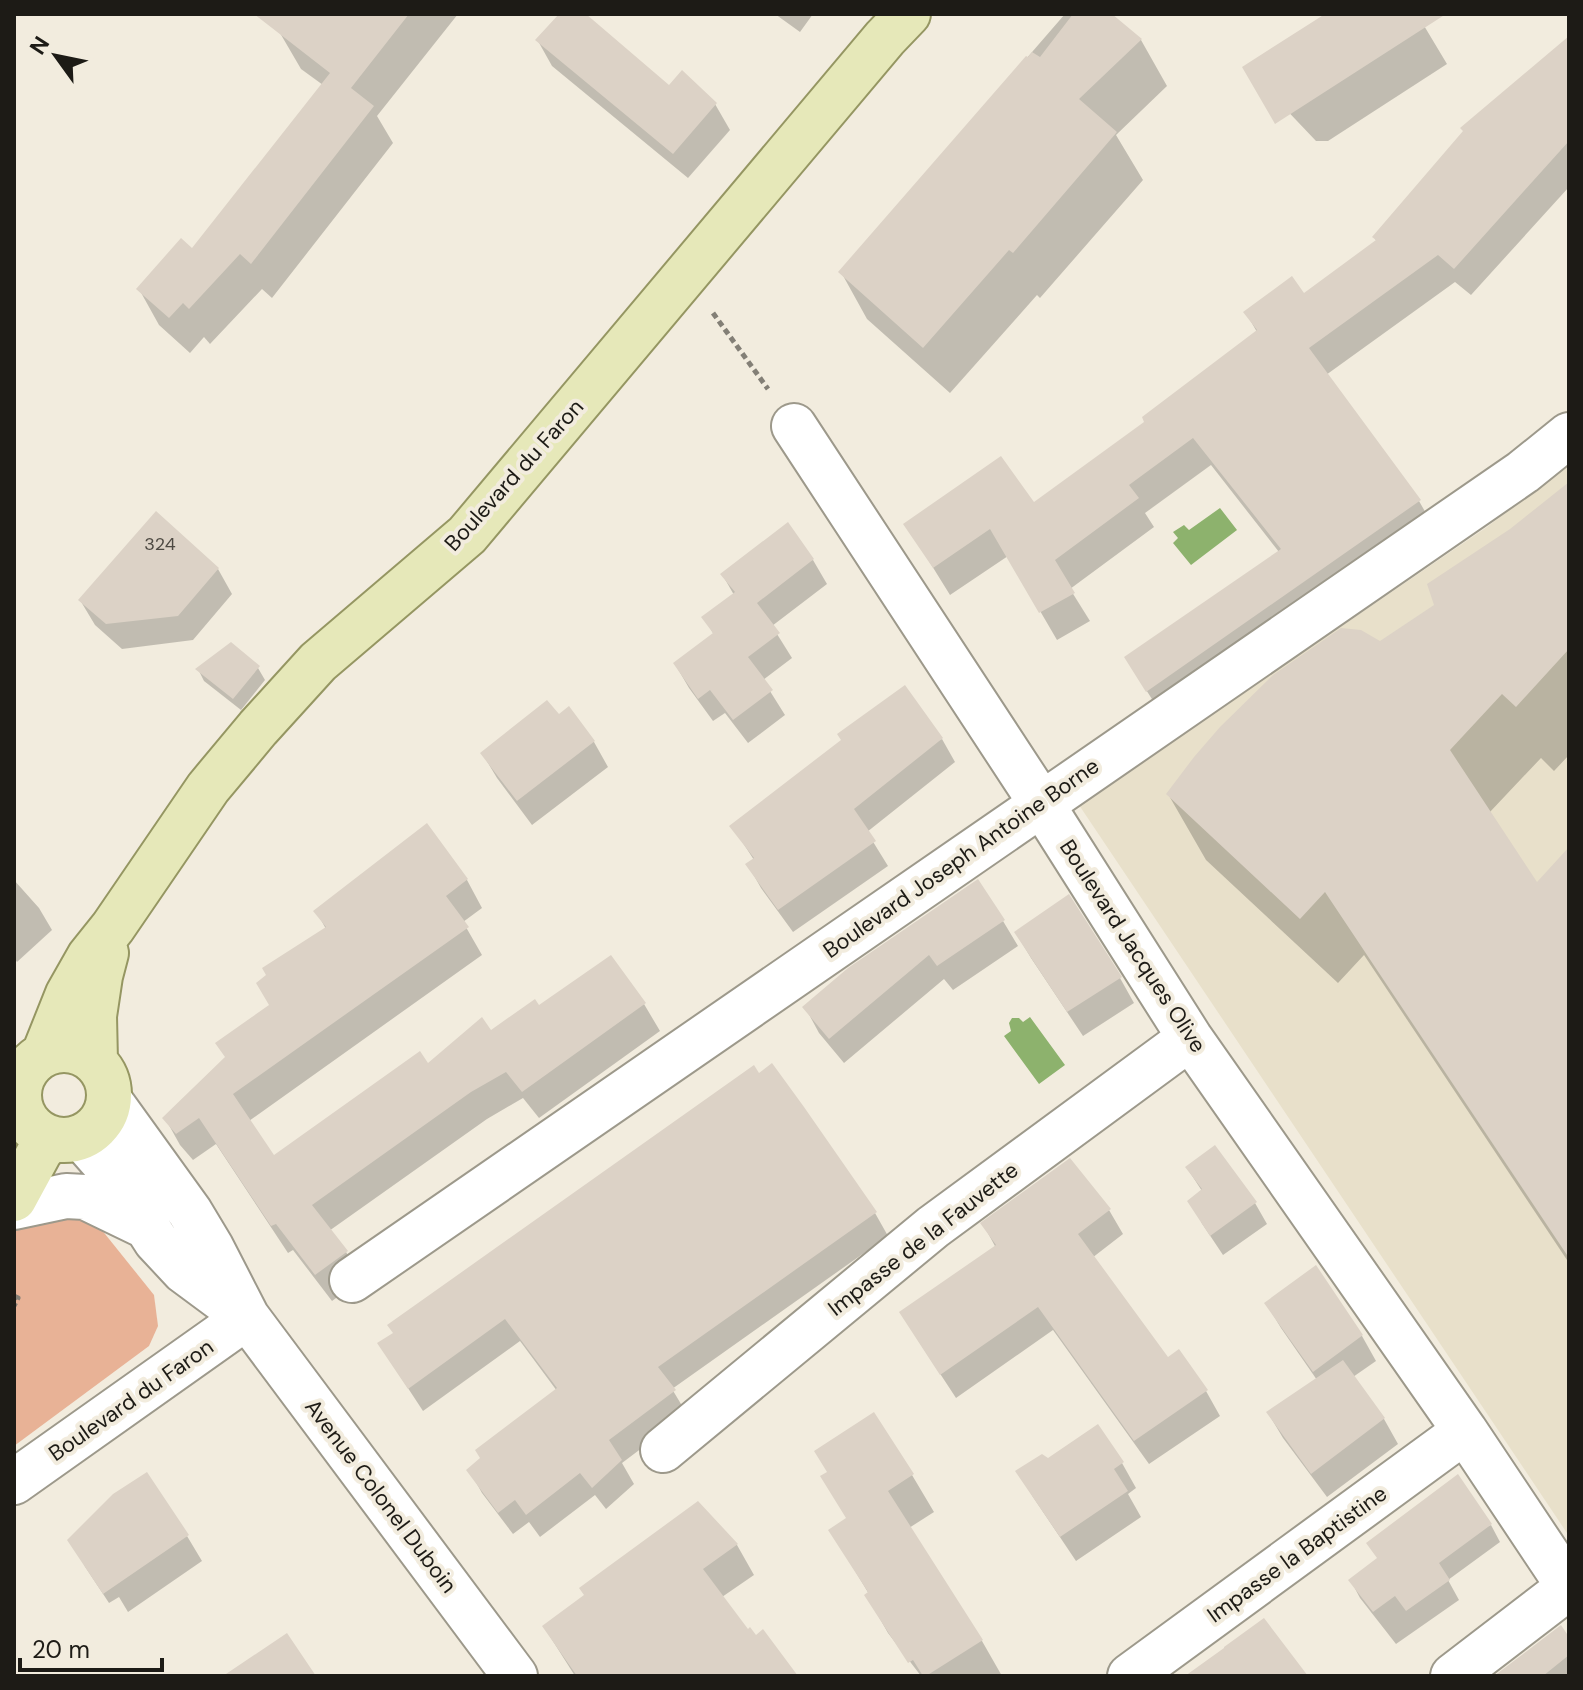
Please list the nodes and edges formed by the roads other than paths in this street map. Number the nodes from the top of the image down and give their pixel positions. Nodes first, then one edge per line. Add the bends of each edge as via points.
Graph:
1 (908, 14) edge
2 (794, 426) road end
3 (1569, 435) edge
4 (1041, 803) junction
5 (113, 927) junction
6 (1190, 1038) junction
7 (44, 1054) junction
8 (102, 1081) junction
9 (17, 1108) edge
10 (66, 1138) junction
11 (14, 1199) edge
12 (14, 1207) edge
13 (145, 1226) junction
14 (352, 1280) dead end
15 (247, 1317) junction
16 (1465, 1431) junction
17 (663, 1450) dead end
18 (14, 1482) edge
19 (1569, 1587) edge
20 (515, 1676) edge
21 (1130, 1676) edge
22 (1453, 1676) edge

1 - 5 main road, Boulevard du Faron via 467,535 318,662 258,728 208,788
2 - 4 street, Boulevard Jacques Olive
3 - 4 street, Boulevard Joseph Antoine Borne via 1523,472
4 - 6 street, Boulevard Jacques Olive
4 - 14 street, Boulevard Joseph Antoine Borne
5 - 7 main road, Boulevard du Faron via 68,994
5 - 8 main road, Boulevard du Faron via 94,1016
6 - 16 street, Boulevard Jacques Olive
6 - 17 street, Impasse de la Fauvette via 933,1227
7 - 8 main road via 61,1049 79,1052
7 - 9 main road via 20,1083
8 - 10 main road via 104,1116 94,1129
8 - 15 street, Avenue Colonel Duboin via 190,1212
9 - 10 main road via 40,1133
10 - 11 main road via 40,1151
10 - 13 street, Avenue Colonel Duboin via 111,1171
12 - 13 street via 85,1197
13 - 15 street, Avenue Colonel Duboin via 184,1271
15 - 18 street, Boulevard du Faron
15 - 20 street, Avenue Colonel Duboin
16 - 19 street, Boulevard Jacques Olive
16 - 21 street, Impasse la Baptistine
19 - 22 street

